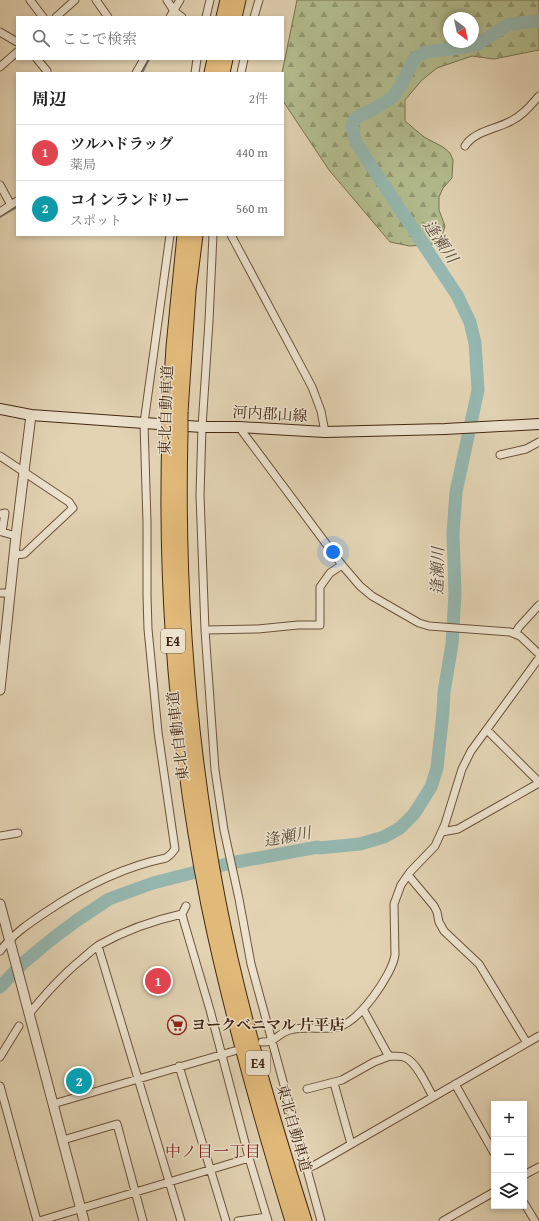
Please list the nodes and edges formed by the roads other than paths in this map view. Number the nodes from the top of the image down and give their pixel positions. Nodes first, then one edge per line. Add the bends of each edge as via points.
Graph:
1 (30, 0) edge
2 (96, 0) edge
3 (167, 0) edge
4 (180, 0) edge
5 (210, 0) edge
6 (227, 0) edge
7 (240, 0) edge
8 (259, 0) edge
9 (73, 1) edge
10 (172, 14) edge
11 (42, 16) edge
12 (57, 16) edge
13 (107, 16) edge
14 (206, 16) edge
15 (223, 16) edge
16 (235, 16) edge
17 (254, 16) edge
18 (0, 32) edge
19 (16, 41) edge
20 (16, 53) edge
21 (37, 60) edge
22 (143, 60) edge
23 (197, 60) edge
24 (214, 60) edge
25 (226, 60) edge
26 (244, 60) edge
27 (0, 67) edge
28 (48, 71) dead end
29 (137, 72) edge
30 (195, 72) edge
31 (211, 72) edge
32 (223, 72) edge
33 (241, 72) edge
34 (539, 96) edge
35 (464, 146) dead end
36 (0, 185) edge
37 (14, 203) edge
38 (0, 212) edge
39 (170, 236) edge
40 (184, 236) edge
41 (196, 236) edge
42 (213, 236) edge
43 (232, 236) edge
44 (0, 409) edge
45 (175, 412) junction
46 (31, 415) junction
47 (144, 424) junction
48 (539, 424) edge
49 (239, 426) junction
50 (202, 427) junction
51 (325, 432) junction
52 (539, 442) edge
53 (500, 455) dead end
54 (0, 456) edge
55 (24, 472) junction
56 (0, 514) edge
57 (16, 536) junction
58 (15, 555) junction
59 (342, 565) junction
60 (0, 593) edge
61 (10, 594) junction
62 (539, 605) edge
63 (205, 630) junction
64 (515, 634) junction
65 (539, 654) edge
66 (539, 658) edge
67 (0, 690) edge
68 (486, 730) junction
69 (539, 782) edge
70 (442, 832) junction
71 (18, 833) dead end
72 (0, 836) edge
73 (408, 875) junction
74 (0, 904) edge
75 (214, 904) junction
76 (186, 906) dead end
77 (182, 914) junction
78 (10, 942) junction
79 (98, 946) junction
80 (0, 951) edge
81 (362, 1009) junction
82 (29, 1014) junction
83 (19, 1026) dead end
84 (539, 1036) edge
85 (271, 1041) junction
86 (262, 1042) dead end
87 (527, 1043) junction
88 (234, 1052) dead end
89 (222, 1054) junction
90 (390, 1056) junction
91 (0, 1058) edge
92 (179, 1066) junction
93 (138, 1079) junction
94 (334, 1083) junction
95 (454, 1084) junction
96 (0, 1086) edge
97 (307, 1089) dead end
98 (433, 1096) junction
99 (53, 1104) junction
100 (63, 1140) junction
101 (352, 1144) junction
102 (491, 1148) edge
103 (249, 1158) junction
104 (539, 1167) edge
105 (306, 1169) junction
106 (210, 1170) junction
107 (527, 1173) edge
108 (169, 1182) junction
109 (135, 1193) junction
110 (491, 1194) edge
111 (81, 1208) junction
112 (527, 1208) edge
113 (268, 1219) edge
114 (38, 1221) edge
115 (84, 1221) edge
116 (143, 1221) edge
117 (181, 1221) edge
118 (226, 1221) edge
119 (238, 1221) edge
120 (292, 1221) edge
121 (305, 1221) edge
122 (321, 1221) edge
123 (444, 1221) edge
124 (535, 1221) edge

1 - 11 street
2 - 13 street
3 - 10 street
4 - 10 street
5 - 14 street
6 - 15 highway
7 - 16 highway
8 - 17 street
9 - 12 street
18 - 19 street
20 - 27 street
21 - 28 street
22 - 29 street
23 - 30 street
24 - 31 highway
25 - 32 highway
26 - 33 street
34 - 35 street via 526,111 505,124 474,137
36 - 37 street
37 - 38 street
39 - 47 street
40 - 45 highway, 東北自動車道 / E4 via 172,347
41 - 45 highway, 東北自動車道 / E4
42 - 50 street
43 - 51 street via 312,387
44 - 46 main road, 河内郡山線
45 - 75 highway, 東北自動車道 / E4, bridge via 185,652 204,847
46 - 47 main road, 河内郡山線
46 - 55 street
47 - 50 main road, 河内郡山線
47 - 78 street via 148,629 158,732 175,849 166,858 120,872 90,885 41,915 16,933
48 - 51 main road, 河内郡山線
49 - 50 main road, 河内郡山線
49 - 51 main road, 河内郡山線
49 - 59 street
50 - 63 street via 200,495
52 - 53 street via 526,449
54 - 55 street
55 - 57 street
55 - 58 street via 69,502 73,508 24,554
56 - 57 street via 4,513 2,532
57 - 58 street
58 - 61 street
59 - 63 street via 330,573 320,587 320,625
59 - 64 street via 360,586 376,599 419,624
60 - 61 street
61 - 67 street
62 - 64 street
63 - 85 street via 215,770 224,830 251,964
64 - 65 street
66 - 68 street
68 - 69 street
68 - 70 street via 462,769
69 - 70 street via 460,828
70 - 73 street via 433,849
71 - 72 street
73 - 81 street via 394,904 393,963 380,988
73 - 87 street via 438,912 441,926 447,935 483,969
74 - 78 street
75 - 120 highway, 東北自動車道 / E4 via 224,976
75 - 121 highway, 東北自動車道 / E4
76 - 77 street
77 - 79 street via 149,923
77 - 89 street
78 - 80 street
78 - 82 street
79 - 82 street via 62,975
79 - 93 street
81 - 85 street via 344,1025 290,1030
81 - 90 street
82 - 99 street
83 - 91 street
84 - 87 street
85 - 86 street
85 - 105 street
87 - 95 street
88 - 89 street
89 - 92 street
89 - 103 street
90 - 94 street
90 - 98 street via 408,1058
92 - 93 street
92 - 106 street
93 - 99 street
93 - 108 street
94 - 97 street
94 - 101 street
95 - 98 street
95 - 102 street
96 - 114 street
98 - 101 street
99 - 100 street
100 - 109 street via 116,1124
100 - 111 street
101 - 105 street
103 - 106 street
103 - 113 street
104 - 107 street
105 - 122 street
106 - 108 street
106 - 118 street
108 - 109 street
108 - 117 street
109 - 111 street
109 - 116 street
110 - 123 street
111 - 114 street
111 - 115 street
112 - 124 street
113 - 119 street

